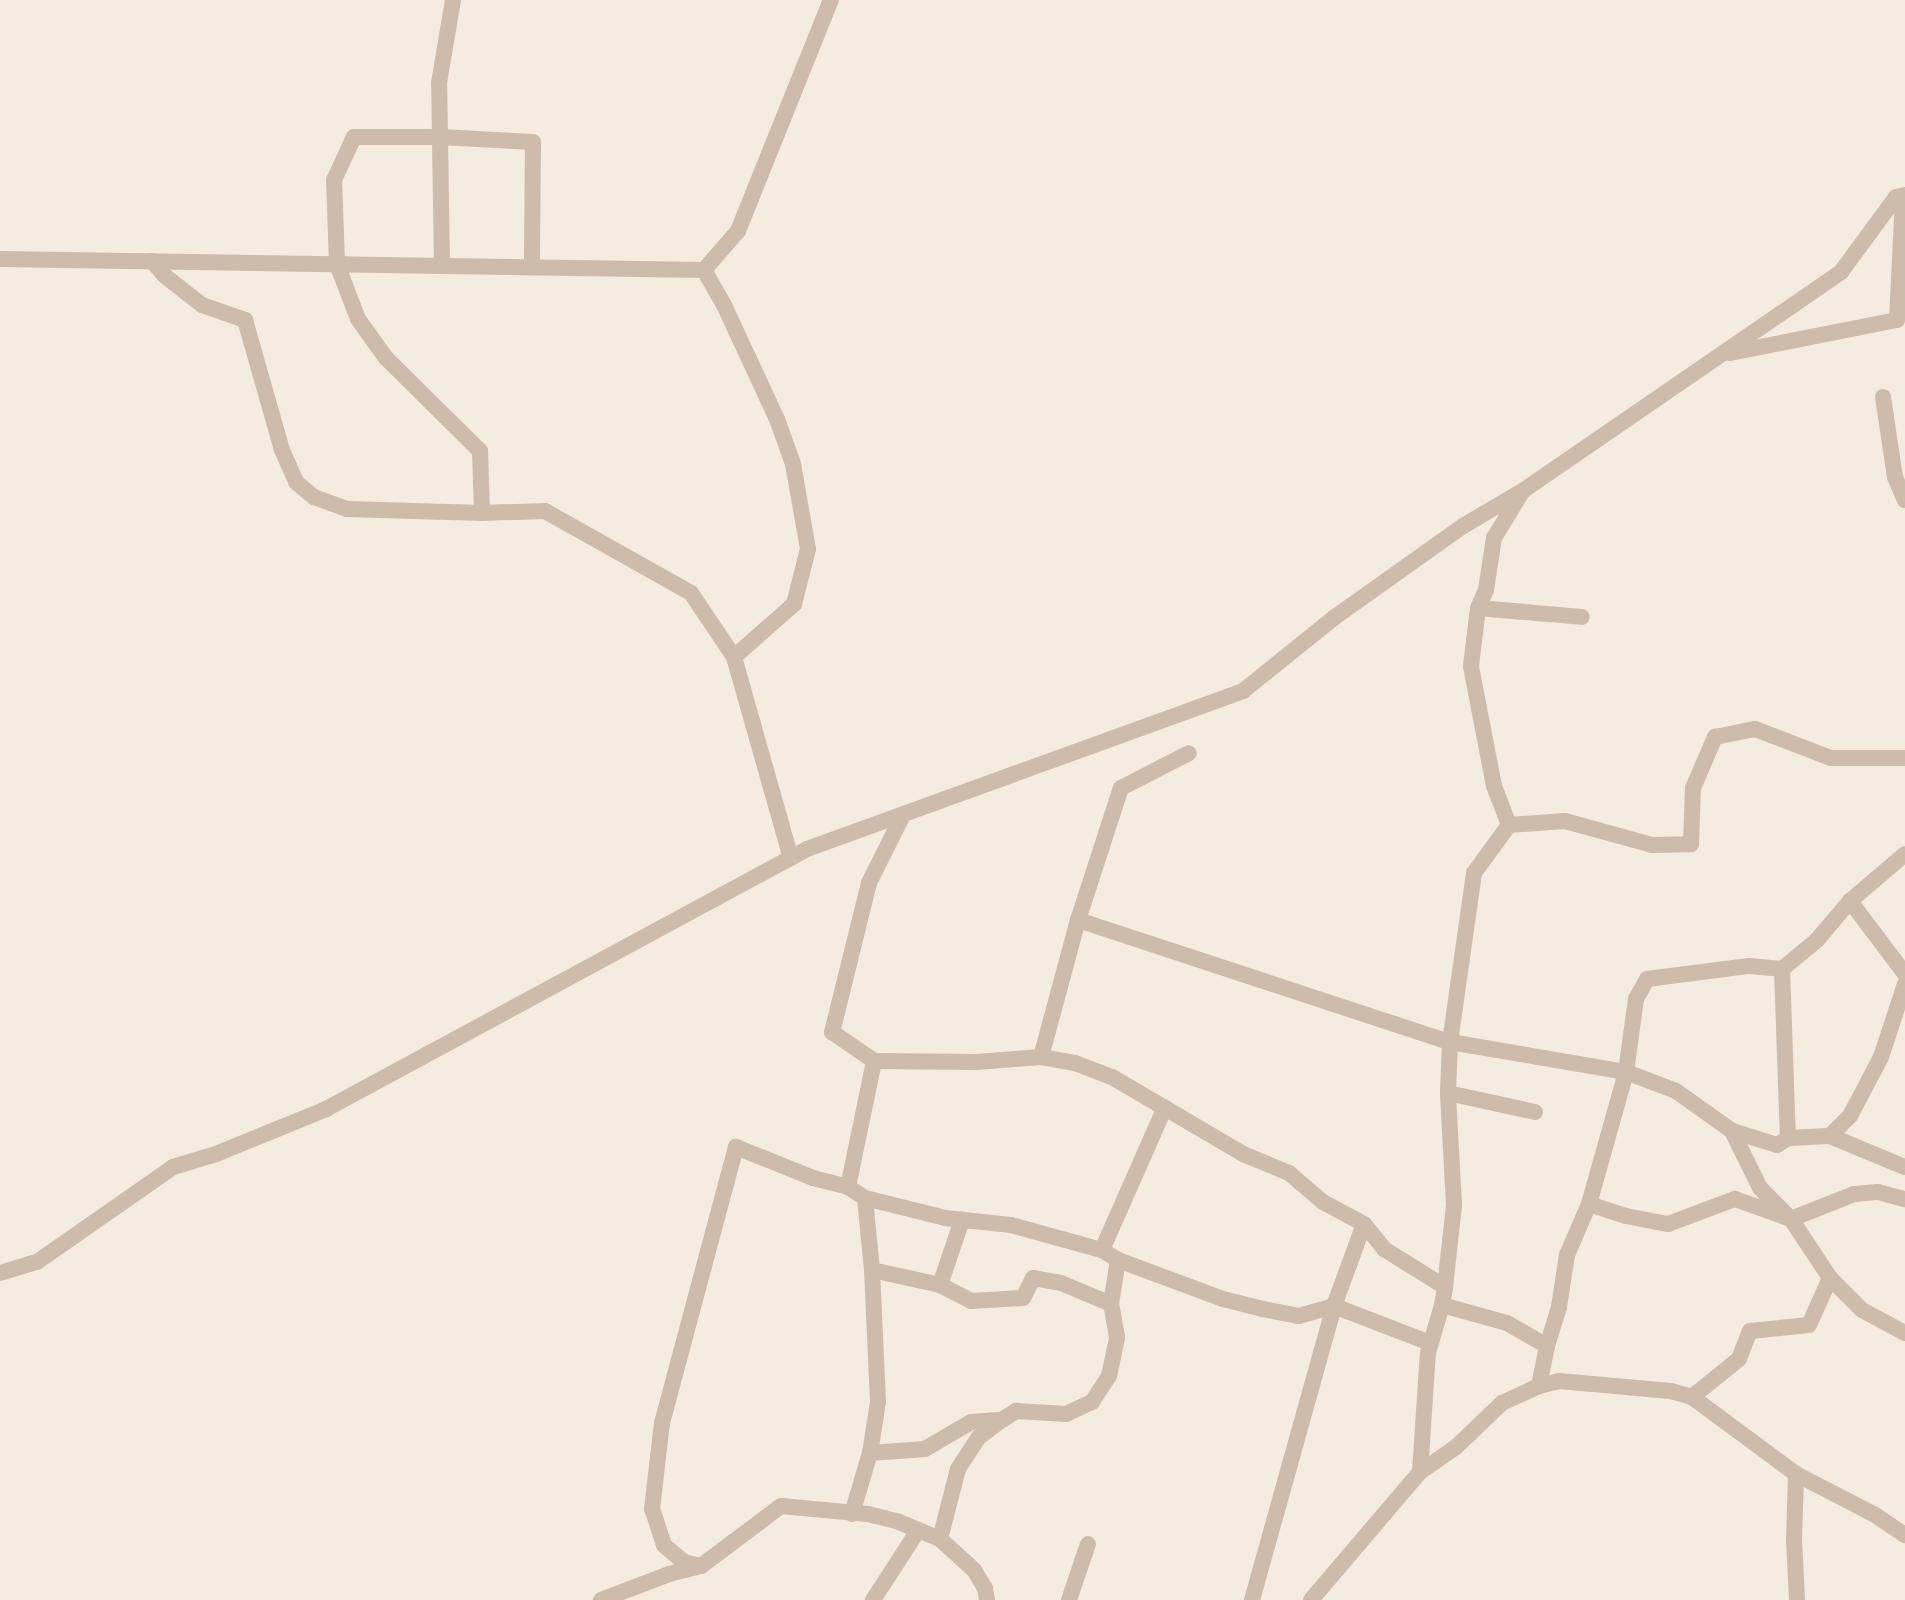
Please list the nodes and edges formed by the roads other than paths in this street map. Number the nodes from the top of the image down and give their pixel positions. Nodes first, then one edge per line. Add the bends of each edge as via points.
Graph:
1 (453, 0) edge
2 (831, 0) edge
3 (440, 137) junction
4 (1904, 195) edge
5 (0, 258) edge
6 (152, 261) junction
7 (337, 264) junction
8 (442, 266) junction
9 (532, 267) junction
10 (704, 270) junction
11 (1722, 354) junction
12 (1883, 397) dead end
13 (1524, 489) junction
14 (1905, 500) edge
15 (482, 513) junction
16 (1478, 608) junction
17 (1582, 617) dead end
18 (734, 657) junction
19 (1188, 753) dead end
20 (1905, 758) edge
21 (902, 815) junction
22 (1509, 825) junction
23 (1905, 854) edge
24 (791, 858) junction
25 (1850, 901) junction
26 (1078, 920) junction
27 (1782, 969) junction
28 (1905, 974) edge
29 (1905, 985) edge
30 (1450, 1042) junction
31 (1041, 1057) junction
32 (874, 1061) junction
33 (1626, 1072) junction
34 (1448, 1093) junction
35 (1165, 1107) junction
36 (1535, 1112) dead end
37 (1732, 1130) junction
38 (1830, 1136) junction
39 (1788, 1138) junction
40 (1905, 1167) edge
41 (1905, 1177) edge
42 (848, 1187) junction
43 (865, 1198) junction
44 (1901, 1198) edge
45 (1589, 1204) junction
46 (1791, 1219) junction
47 (962, 1220) junction
48 (1364, 1224) junction
49 (1102, 1250) junction
50 (1118, 1260) junction
51 (872, 1270) junction
52 (0, 1273) edge
53 (1830, 1278) junction
54 (940, 1285) junction
55 (1445, 1287) junction
56 (1111, 1304) junction
57 (1334, 1306) junction
58 (1442, 1306) junction
59 (1905, 1333) edge
60 (1430, 1343) junction
61 (1547, 1346) junction
62 (1539, 1386) junction
63 (1692, 1397) junction
64 (1002, 1420) junction
65 (870, 1454) junction
66 (1420, 1472) junction
67 (1796, 1474) junction
68 (852, 1514) junction
69 (917, 1532) junction
70 (1905, 1535) edge
71 (940, 1539) junction
72 (1088, 1544) dead end
73 (701, 1566) junction
74 (601, 1600) edge
75 (873, 1600) edge
76 (987, 1600) edge
77 (1069, 1600) edge
78 (1252, 1600) edge
79 (1311, 1600) edge
80 (1797, 1600) edge

1 - 3 street via 439,83
2 - 10 street via 738,231
3 - 7 street via 354,137 334,180
3 - 8 street
3 - 9 street via 533,142
4 - 11 street via 1896,197 1841,272
4 - 11 street via 1897,320
5 - 6 street
6 - 7 street
6 - 15 street via 202,305 245,320 282,450 296,482 314,497 347,509
7 - 8 street
7 - 15 street via 358,319 386,358 480,451
8 - 9 street
9 - 10 street
10 - 18 street via 781,430 793,464 808,549 794,604
11 - 13 street
12 - 14 street via 1895,477
13 - 16 street via 1494,538 1486,590
13 - 21 street via 1463,526 1335,617 1242,691
15 - 18 street via 545,511 691,593
16 - 17 street
16 - 22 street via 1471,666 1494,786
18 - 24 street
19 - 26 street via 1121,788
20 - 22 street via 1831,758 1755,729 1715,737 1693,788 1691,844 1653,845 1565,821
21 - 24 street
21 - 32 street via 869,883 832,1032
22 - 30 street via 1474,873
23 - 25 street
24 - 52 street via 356,1093 216,1154 173,1167 37,1262
25 - 27 street via 1817,940
25 - 28 street
26 - 30 street
26 - 31 street
27 - 33 street via 1749,966 1647,979 1636,999
27 - 39 street
29 - 38 street via 1881,1057 1850,1116
30 - 33 street
30 - 34 street
31 - 32 street
31 - 35 street via 1112,1077
32 - 42 street
33 - 37 street via 1676,1091
33 - 45 street
34 - 36 street
34 - 55 street via 1454,1205
35 - 48 street via 1243,1154 1289,1173 1324,1202
35 - 49 street
37 - 39 street via 1776,1145
37 - 46 street via 1760,1188
38 - 39 street
38 - 40 street
41 - 44 street
42 - 43 street
42 - 73 street via 736,1147 662,1423 652,1509 664,1545 684,1562
43 - 47 street
43 - 51 street
44 - 46 street via 1878,1192 1854,1194
45 - 46 street via 1668,1224 1735,1199
45 - 61 street via 1567,1255
46 - 53 street
47 - 49 street via 1012,1224
47 - 54 street
48 - 55 street via 1384,1249
48 - 57 street
49 - 50 street
50 - 56 street
50 - 57 street via 1223,1299 1264,1309 1299,1316
51 - 54 street
51 - 65 street via 879,1377
53 - 59 street via 1862,1310
53 - 63 street via 1809,1325 1750,1331 1739,1359
54 - 56 street via 971,1301 1023,1298 1033,1278 1061,1283
55 - 58 street
56 - 64 street via 1117,1337 1109,1376 1091,1402 1066,1414 1016,1411
57 - 60 street
57 - 78 street
58 - 60 street
58 - 61 street via 1507,1323
60 - 66 street
61 - 62 street
62 - 63 street via 1559,1381
62 - 66 street via 1502,1404 1456,1447
63 - 67 street
64 - 65 street via 971,1422 925,1448
64 - 71 street via 979,1437 958,1469
65 - 68 street
66 - 79 street
67 - 70 street
67 - 80 street
68 - 69 street via 886,1518
68 - 73 street via 781,1506
69 - 71 street
69 - 75 street
71 - 76 street via 974,1570
72 - 77 street
73 - 74 street

